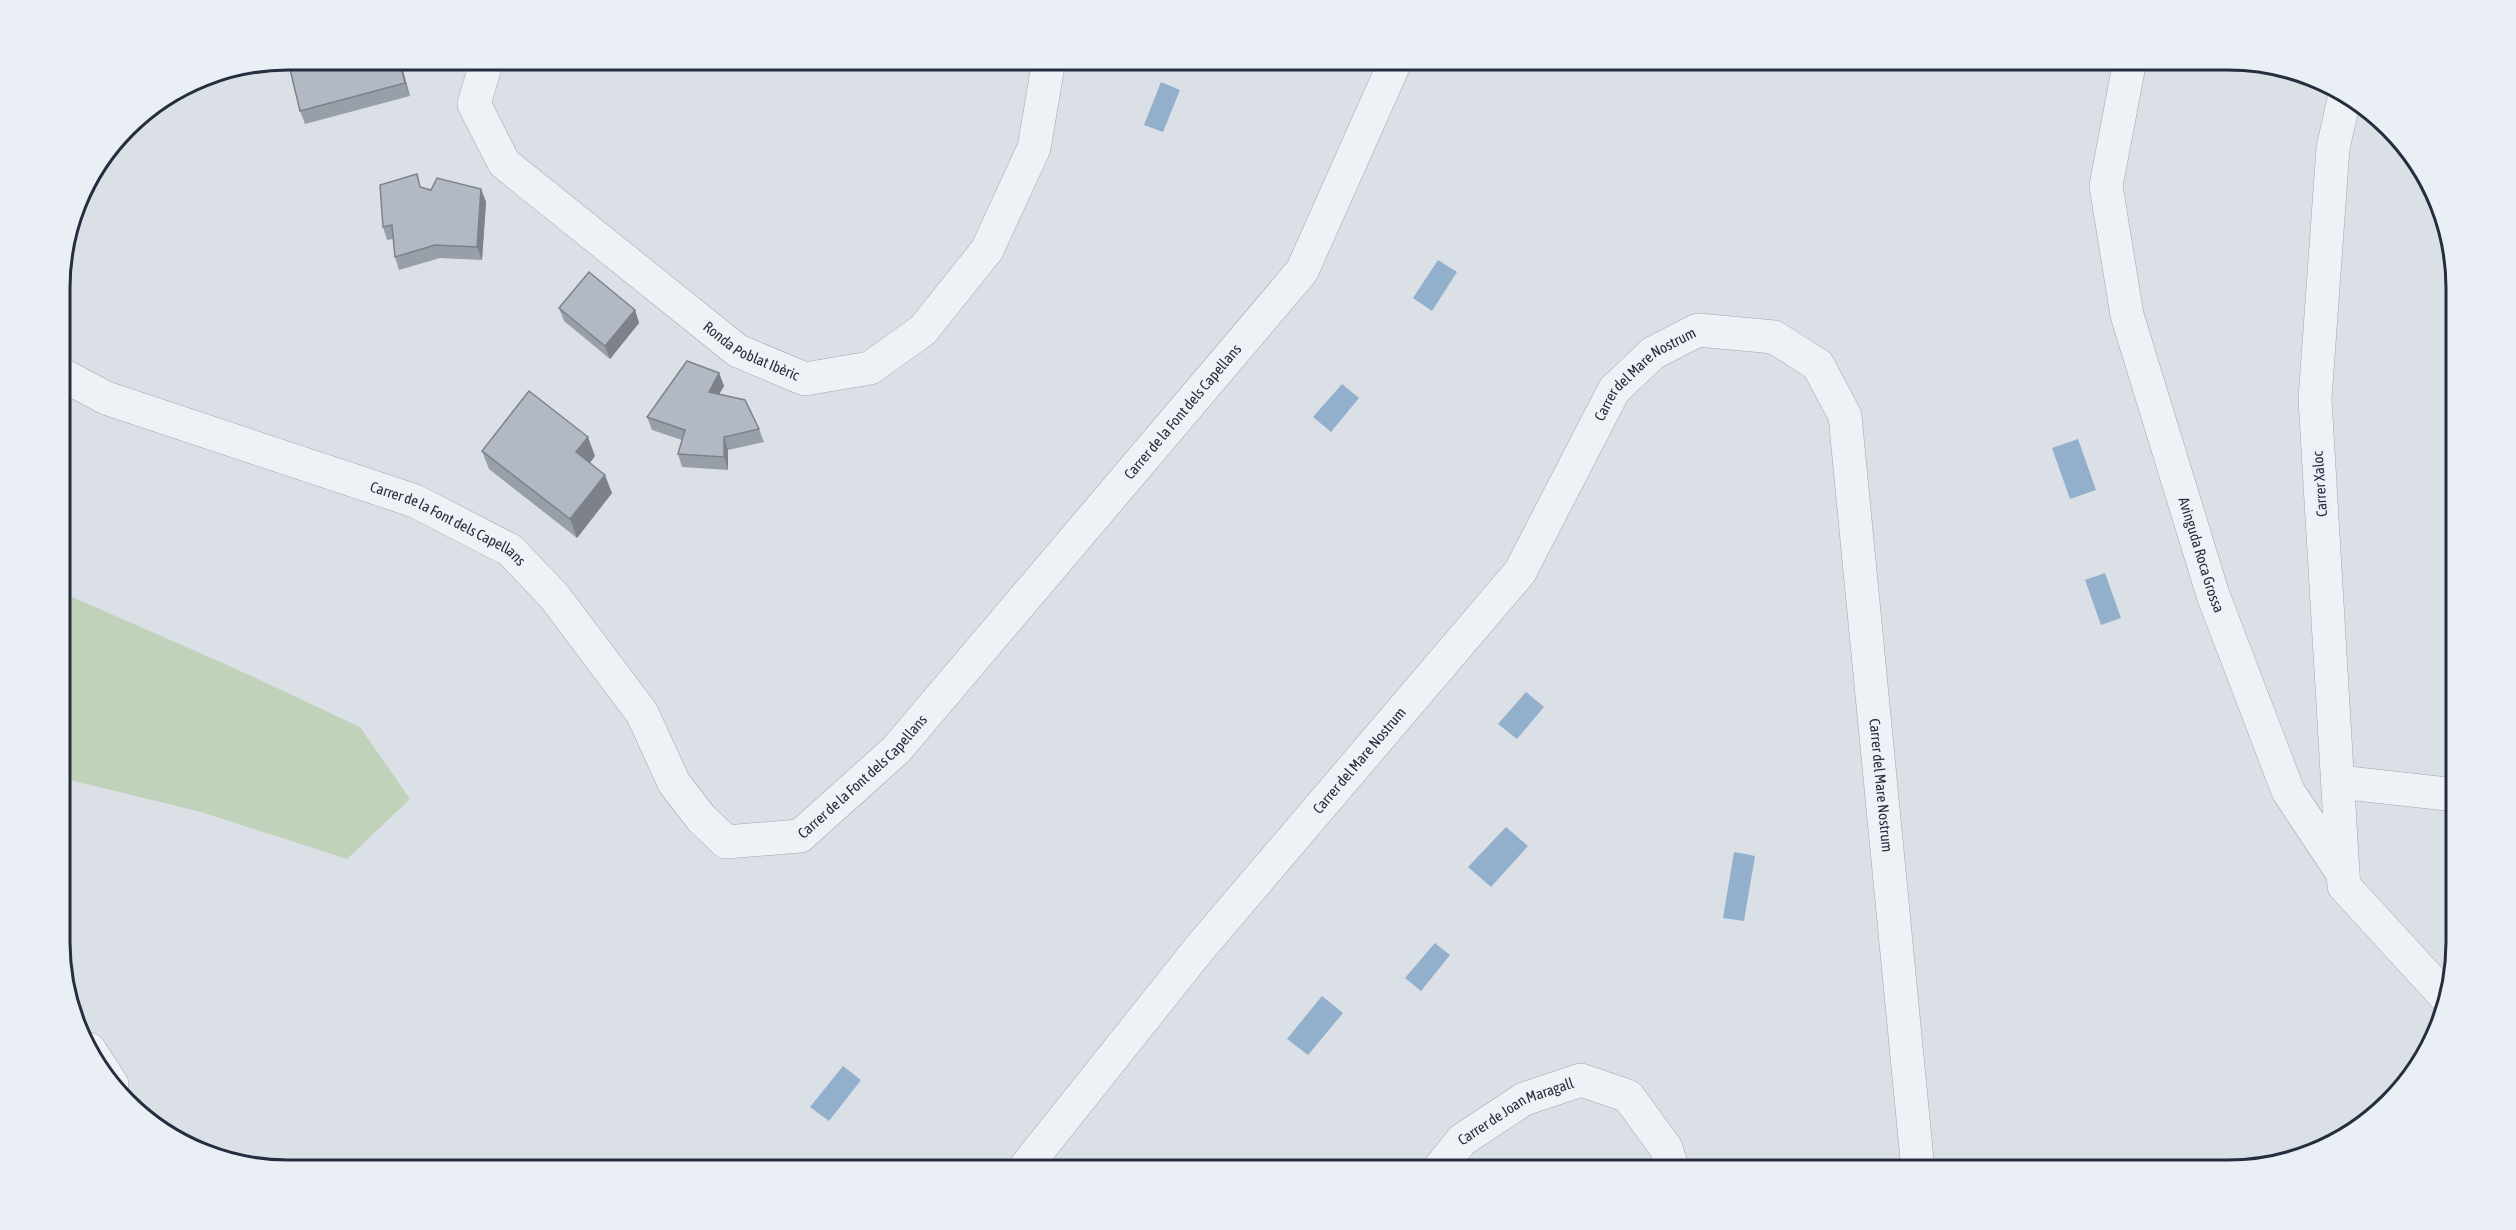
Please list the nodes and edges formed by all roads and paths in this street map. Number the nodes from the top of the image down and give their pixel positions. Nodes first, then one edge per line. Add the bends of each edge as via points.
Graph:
1 (484, 70) edge
2 (1047, 70) edge
3 (1392, 70) edge
4 (2128, 70) edge
5 (2344, 104) edge
6 (70, 379) edge
7 (2340, 782) junction
8 (2446, 794) edge
9 (2343, 874) junction
10 (2440, 990) edge
11 (1031, 1160) edge
12 (1446, 1160) edge
13 (1670, 1160) edge
14 (1917, 1160) edge

1 - 2 street, Ronda Poblat Ibèric via 474,104 504,163 738,351 805,379 870,368 923,330 987,250 1034,148
3 - 6 street, Carrer de la Font dels Capellans via 1302,271 896,750 800,836 726,842 700,818 674,783 642,713 554,596 510,550 415,501 106,398
4 - 9 street, Avinguda Roca Grossa via 2106,186 2127,315 2213,595 2288,791
5 - 7 street, Carrer Xaloc via 2333,148 2315,399
7 - 8 street
7 - 9 street, Carrer Xaloc
9 - 10 street, Avinguda Roca Grossa via 2344,886
11 - 14 street, Carrer del Mare Nostrum via 1199,950 1520,572 1614,390 1653,353 1698,330 1774,337 1818,365 1845,417
12 - 13 street, Carrer de Joan Maragall via 1462,1140 1524,1099 1581,1080 1628,1096 1666,1148

